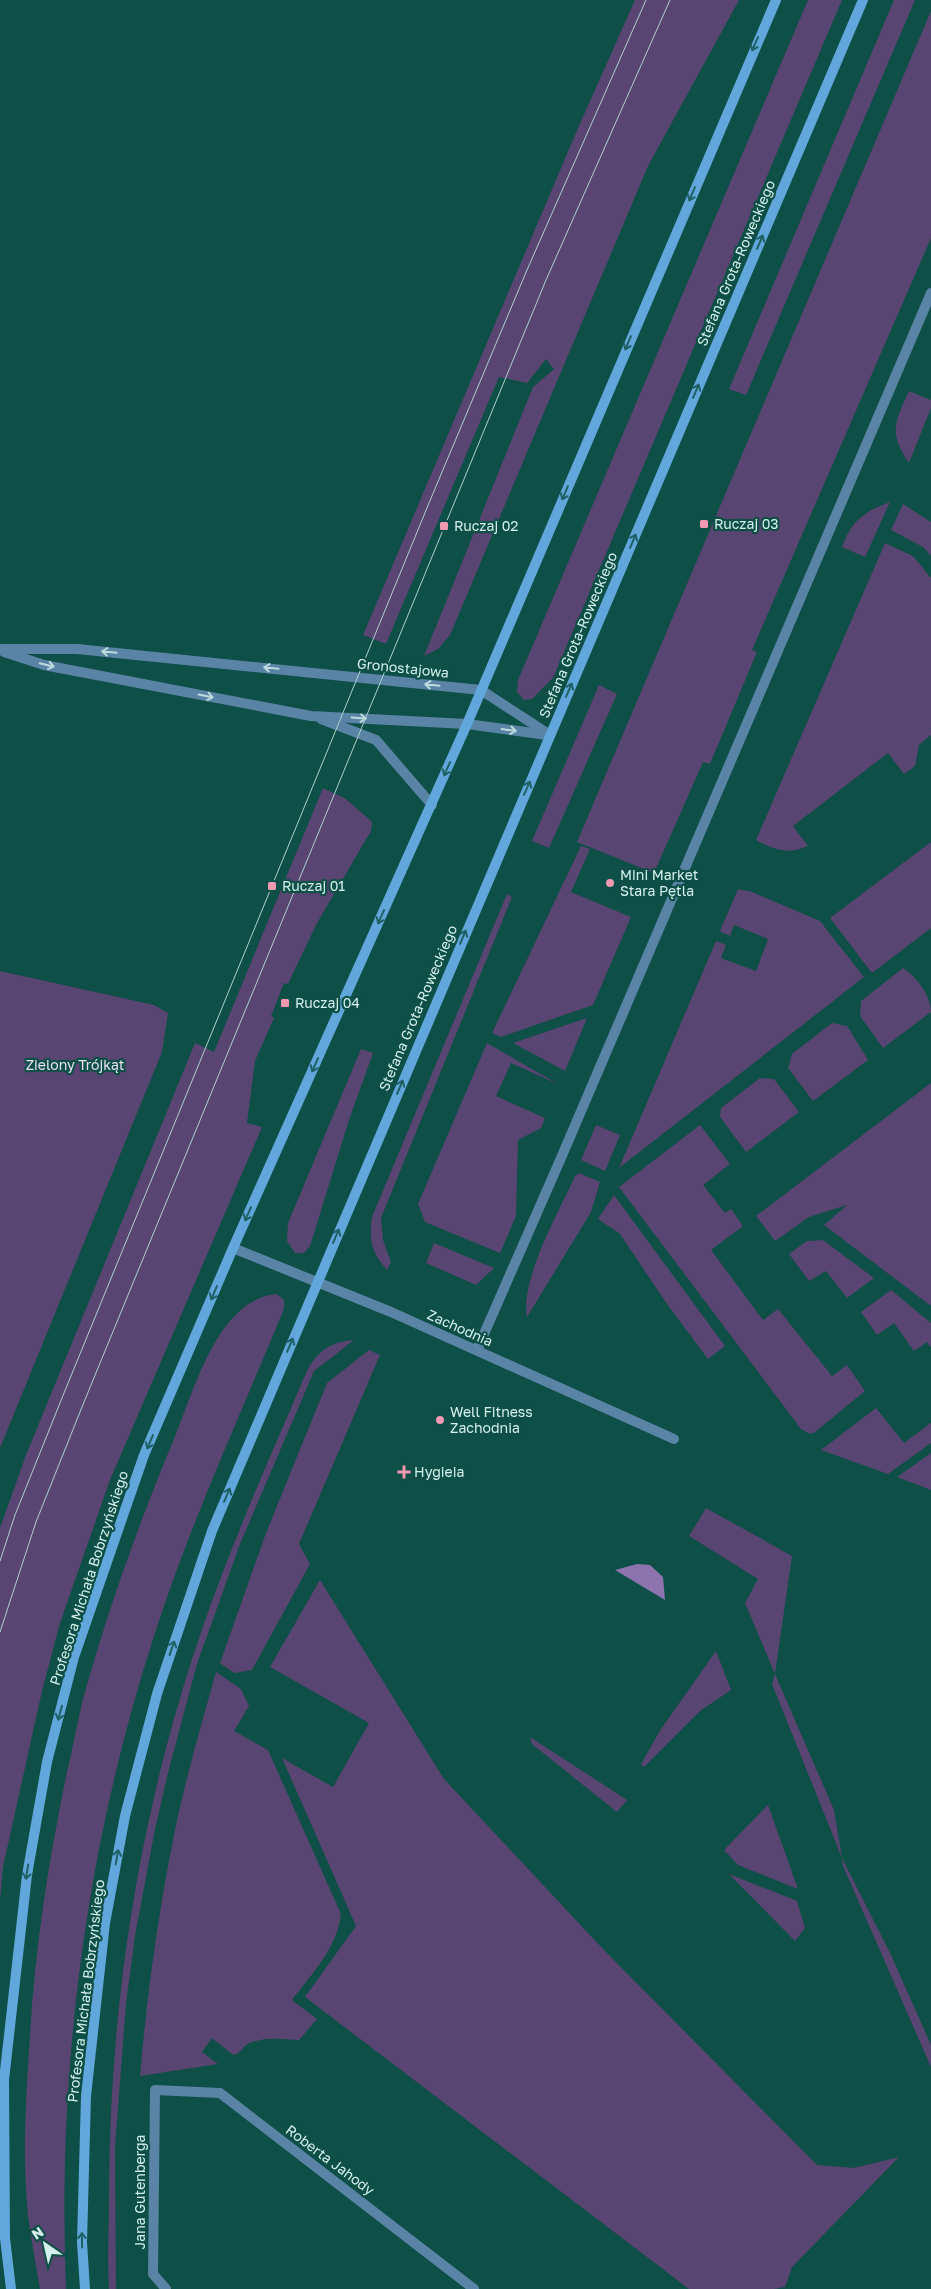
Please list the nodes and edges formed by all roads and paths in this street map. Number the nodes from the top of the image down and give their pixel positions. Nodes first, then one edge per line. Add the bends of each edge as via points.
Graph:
1 (776, 0) edge
2 (863, 0) edge
3 (931, 293) edge
4 (0, 650) edge
5 (481, 690) junction
6 (310, 716) junction
7 (467, 724) junction
8 (550, 735) junction
9 (432, 805) junction
10 (233, 1248) junction
11 (317, 1281) junction
12 (477, 1350) junction
13 (674, 1439) dead end
14 (155, 2090) joint
15 (11, 2289) edge
16 (85, 2289) edge
17 (166, 2289) edge
18 (474, 2289) edge

1 -> 5 main road
8 -> 2 main road, Stefana Grota-Roweckiego
3 - 12 street
5 -> 4 street, Gronostajowa via 77,649
4 -> 6 street, Gronostajowa via 44,665
5 - 7 main road
5 - 8 street, Gronostajowa
6 -> 7 street, Gronostajowa
6 - 9 street, Gronostajowa via 376,740
7 -> 8 street, Gronostajowa
7 -> 9 main road
11 -> 8 main road, Stefana Grota-Roweckiego
9 -> 10 main road
10 - 11 street, Zachodnia
10 -> 15 main road, Profesora Michała Bobrzyńskiego via 144,1455 74,1657 47,1762 27,1875 4,2080 5,2238
11 - 12 street, Zachodnia
16 -> 11 main road, Profesora Michała Bobrzyńskiego via 82,2242 86,2096 105,1923 125,1816 157,1694 212,1531
12 - 13 street, Zachodnia
14 - 17 street, Jana Gutenberga via 153,2274
14 - 18 street, Roberta Jahody via 220,2094

